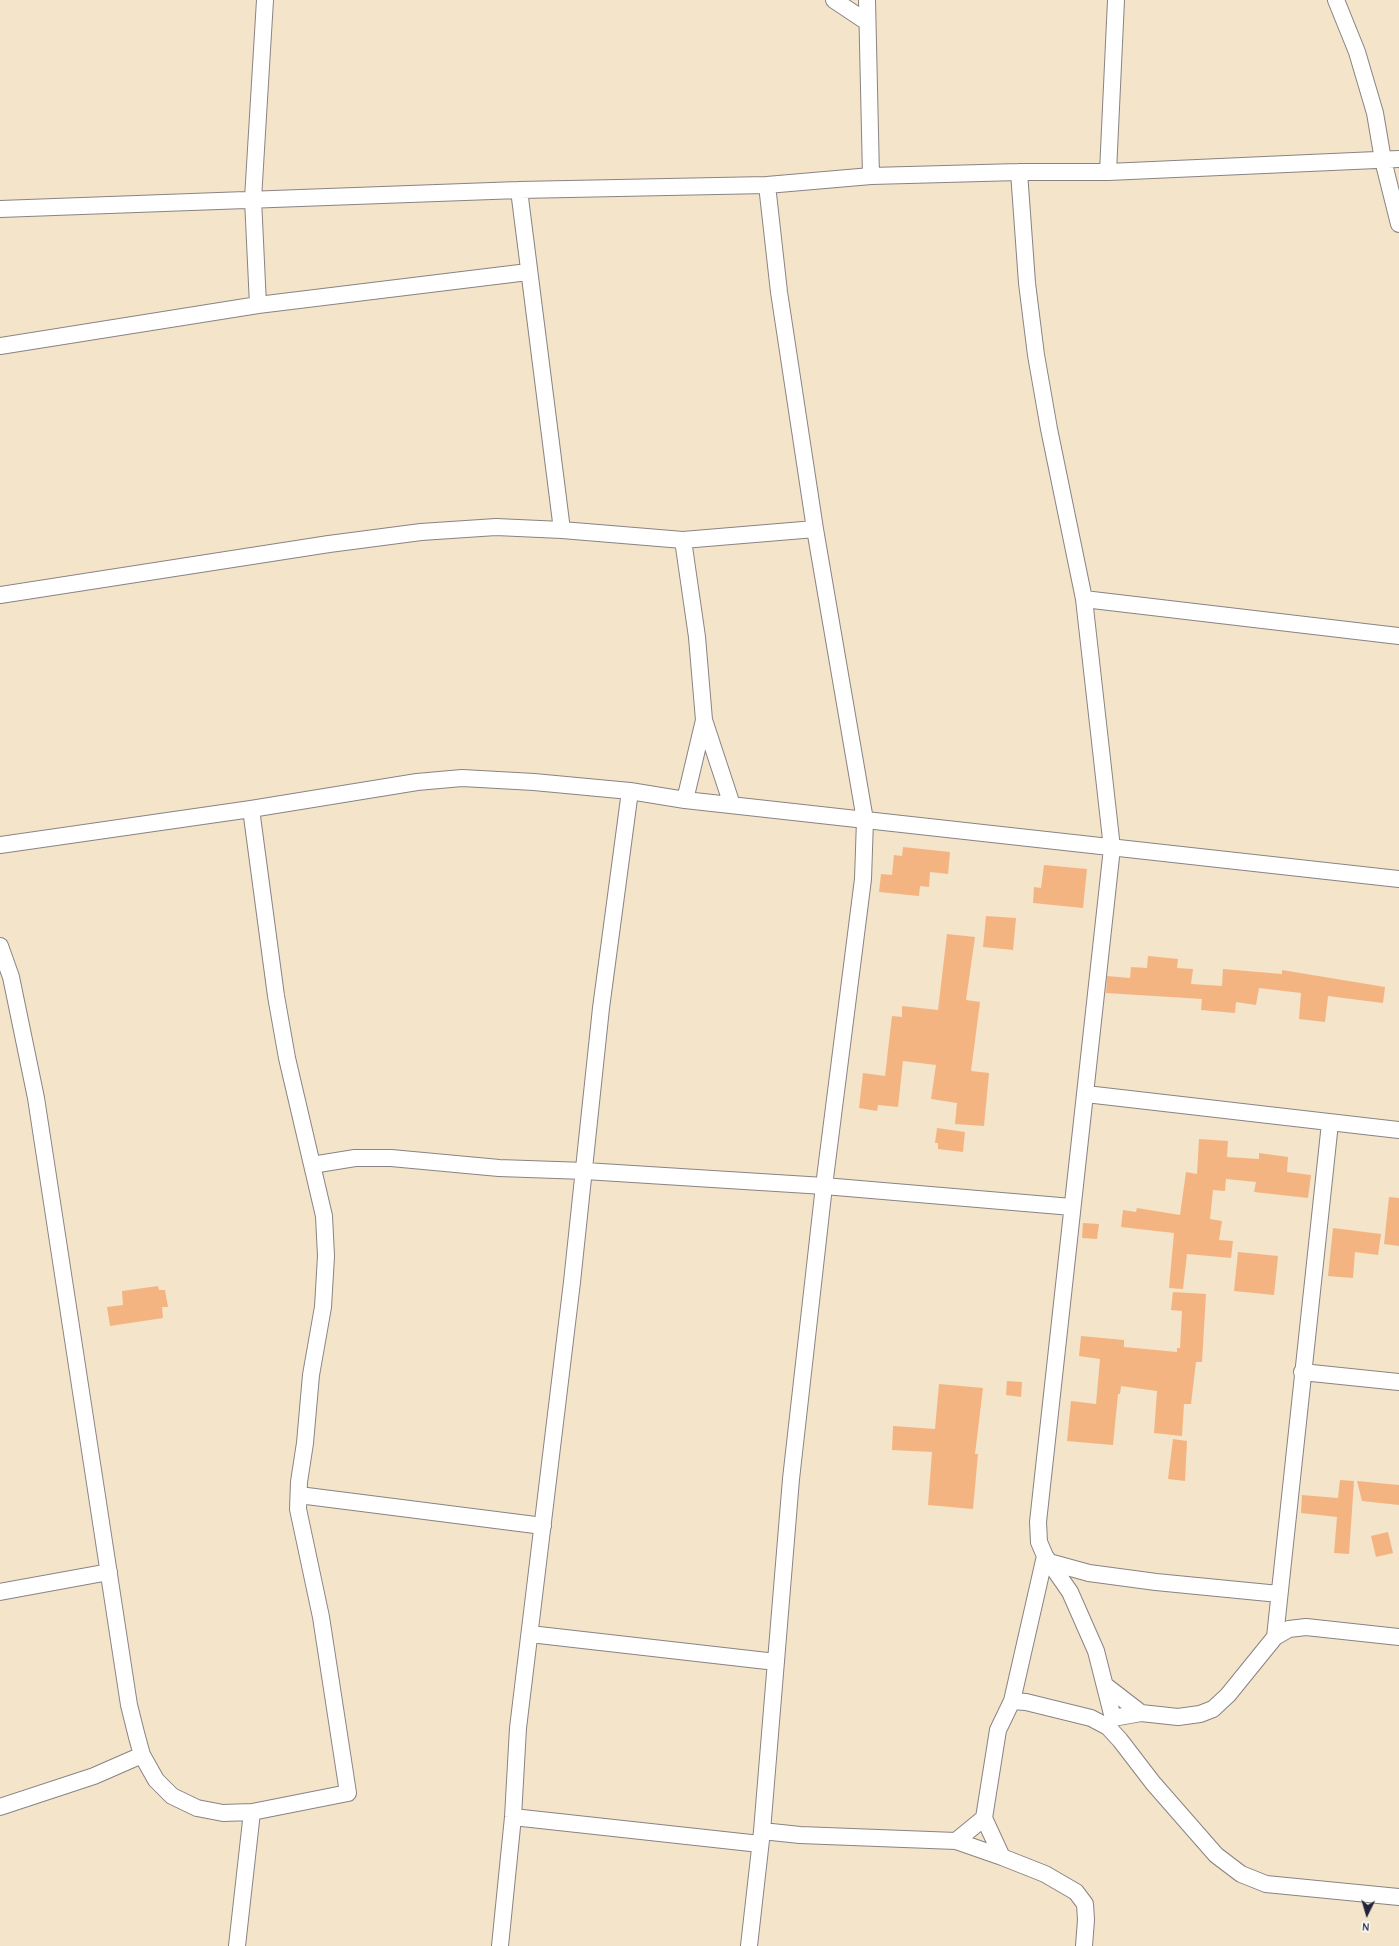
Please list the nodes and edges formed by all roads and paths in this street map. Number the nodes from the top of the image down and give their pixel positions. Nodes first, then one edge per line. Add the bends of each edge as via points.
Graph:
1 (265, 0) edge
2 (834, 0) edge
3 (867, 0) edge
4 (1116, 0) edge
5 (1338, 0) edge
6 (867, 22) junction
7 (1399, 159) edge
8 (1383, 160) junction
9 (1019, 172) junction
10 (1108, 172) junction
11 (871, 176) junction
12 (767, 185) junction
13 (519, 190) junction
14 (253, 199) junction
15 (0, 209) edge
16 (1399, 224) edge
17 (528, 272) junction
18 (258, 304) junction
19 (0, 346) edge
20 (815, 529) junction
21 (562, 530) junction
22 (683, 540) junction
23 (0, 595) edge
24 (1084, 599) junction
25 (1399, 636) edge
26 (704, 720) junction
27 (630, 791) junction
28 (685, 800) junction
29 (732, 805) junction
30 (251, 809) junction
31 (865, 820) junction
32 (0, 845) edge
33 (1112, 848) junction
34 (1399, 879) edge
35 (0, 946) edge
36 (1086, 1094) junction
37 (1330, 1123) junction
38 (1399, 1130) edge
39 (312, 1165) junction
40 (584, 1171) junction
41 (824, 1186) junction
42 (1072, 1207) junction
43 (1302, 1372) junction
44 (1399, 1382) edge
45 (299, 1496) junction
46 (543, 1526) junction
47 (1047, 1559) junction
48 (109, 1572) junction
49 (0, 1592) edge
50 (1280, 1594) junction
51 (530, 1634) junction
52 (1275, 1637) junction
53 (1399, 1637) edge
54 (776, 1662) junction
55 (1106, 1686) junction
56 (1012, 1701) junction
57 (1141, 1713) junction
58 (1111, 1723) junction
59 (142, 1755) junction
60 (0, 1807) edge
61 (252, 1812) junction
62 (513, 1817) junction
63 (984, 1818) junction
64 (761, 1838) junction
65 (956, 1841) junction
66 (1002, 1857) junction
67 (1399, 1897) edge
68 (237, 1946) edge
69 (500, 1946) edge
70 (749, 1946) edge
71 (1084, 1946) edge

1 - 14 street
2 - 6 street
3 - 6 street
4 - 10 street
5 - 8 street via 1375,113
6 - 11 street
7 - 8 street
8 - 10 street
8 - 16 street
9 - 10 street
9 - 11 street
9 - 24 street via 1026,283 1036,355
11 - 12 street
12 - 13 street
12 - 20 street via 779,292
13 - 14 street
13 - 17 street
14 - 15 street
14 - 18 street
17 - 18 street
17 - 21 street
18 - 19 street
20 - 22 street
20 - 31 street
21 - 22 street
21 - 23 street via 496,527 421,532
22 - 26 street via 697,637
24 - 25 street
24 - 33 street
26 - 28 street
26 - 29 street
27 - 28 street
27 - 30 street via 462,778 417,782
27 - 40 street via 601,1008
28 - 29 street
29 - 31 street
30 - 32 street
30 - 39 street via 276,996
31 - 33 street
31 - 41 street via 863,879
33 - 34 street
33 - 36 street
35 - 48 street via 11,977 36,1098
36 - 37 street
36 - 42 street
37 - 38 street
37 - 43 street
39 - 40 street via 355,1158 391,1158 499,1168
39 - 45 street via 324,1216 326,1256 323,1307 311,1375
40 - 41 street
40 - 46 street
41 - 42 street
41 - 54 street via 791,1479
42 - 47 street via 1038,1522 1039,1542
43 - 44 street
43 - 50 street
45 - 46 street
45 - 61 street via 298,1509 321,1618 348,1793
46 - 51 street
47 - 50 street via 1089,1573
47 - 55 street via 1070,1592 1084,1621
47 - 56 street
48 - 49 street
48 - 59 street via 129,1704
50 - 52 street
51 - 54 street
51 - 62 street via 518,1728
52 - 53 street via 1289,1629 1306,1627
52 - 57 street via 1214,1709 1178,1717
54 - 64 street
55 - 57 street
55 - 58 street
56 - 58 street via 1026,1702
56 - 63 street via 998,1730
57 - 58 street
58 - 67 street via 1120,1740 1153,1783 1216,1855 1241,1874 1266,1884
59 - 60 street via 94,1776
59 - 61 street via 156,1780 172,1796 197,1808 223,1813
61 - 68 street
62 - 64 street
62 - 69 street
63 - 65 street
63 - 66 street
64 - 65 street via 800,1835
64 - 70 street
65 - 66 street
66 - 71 street via 1045,1874 1076,1892 1085,1904

